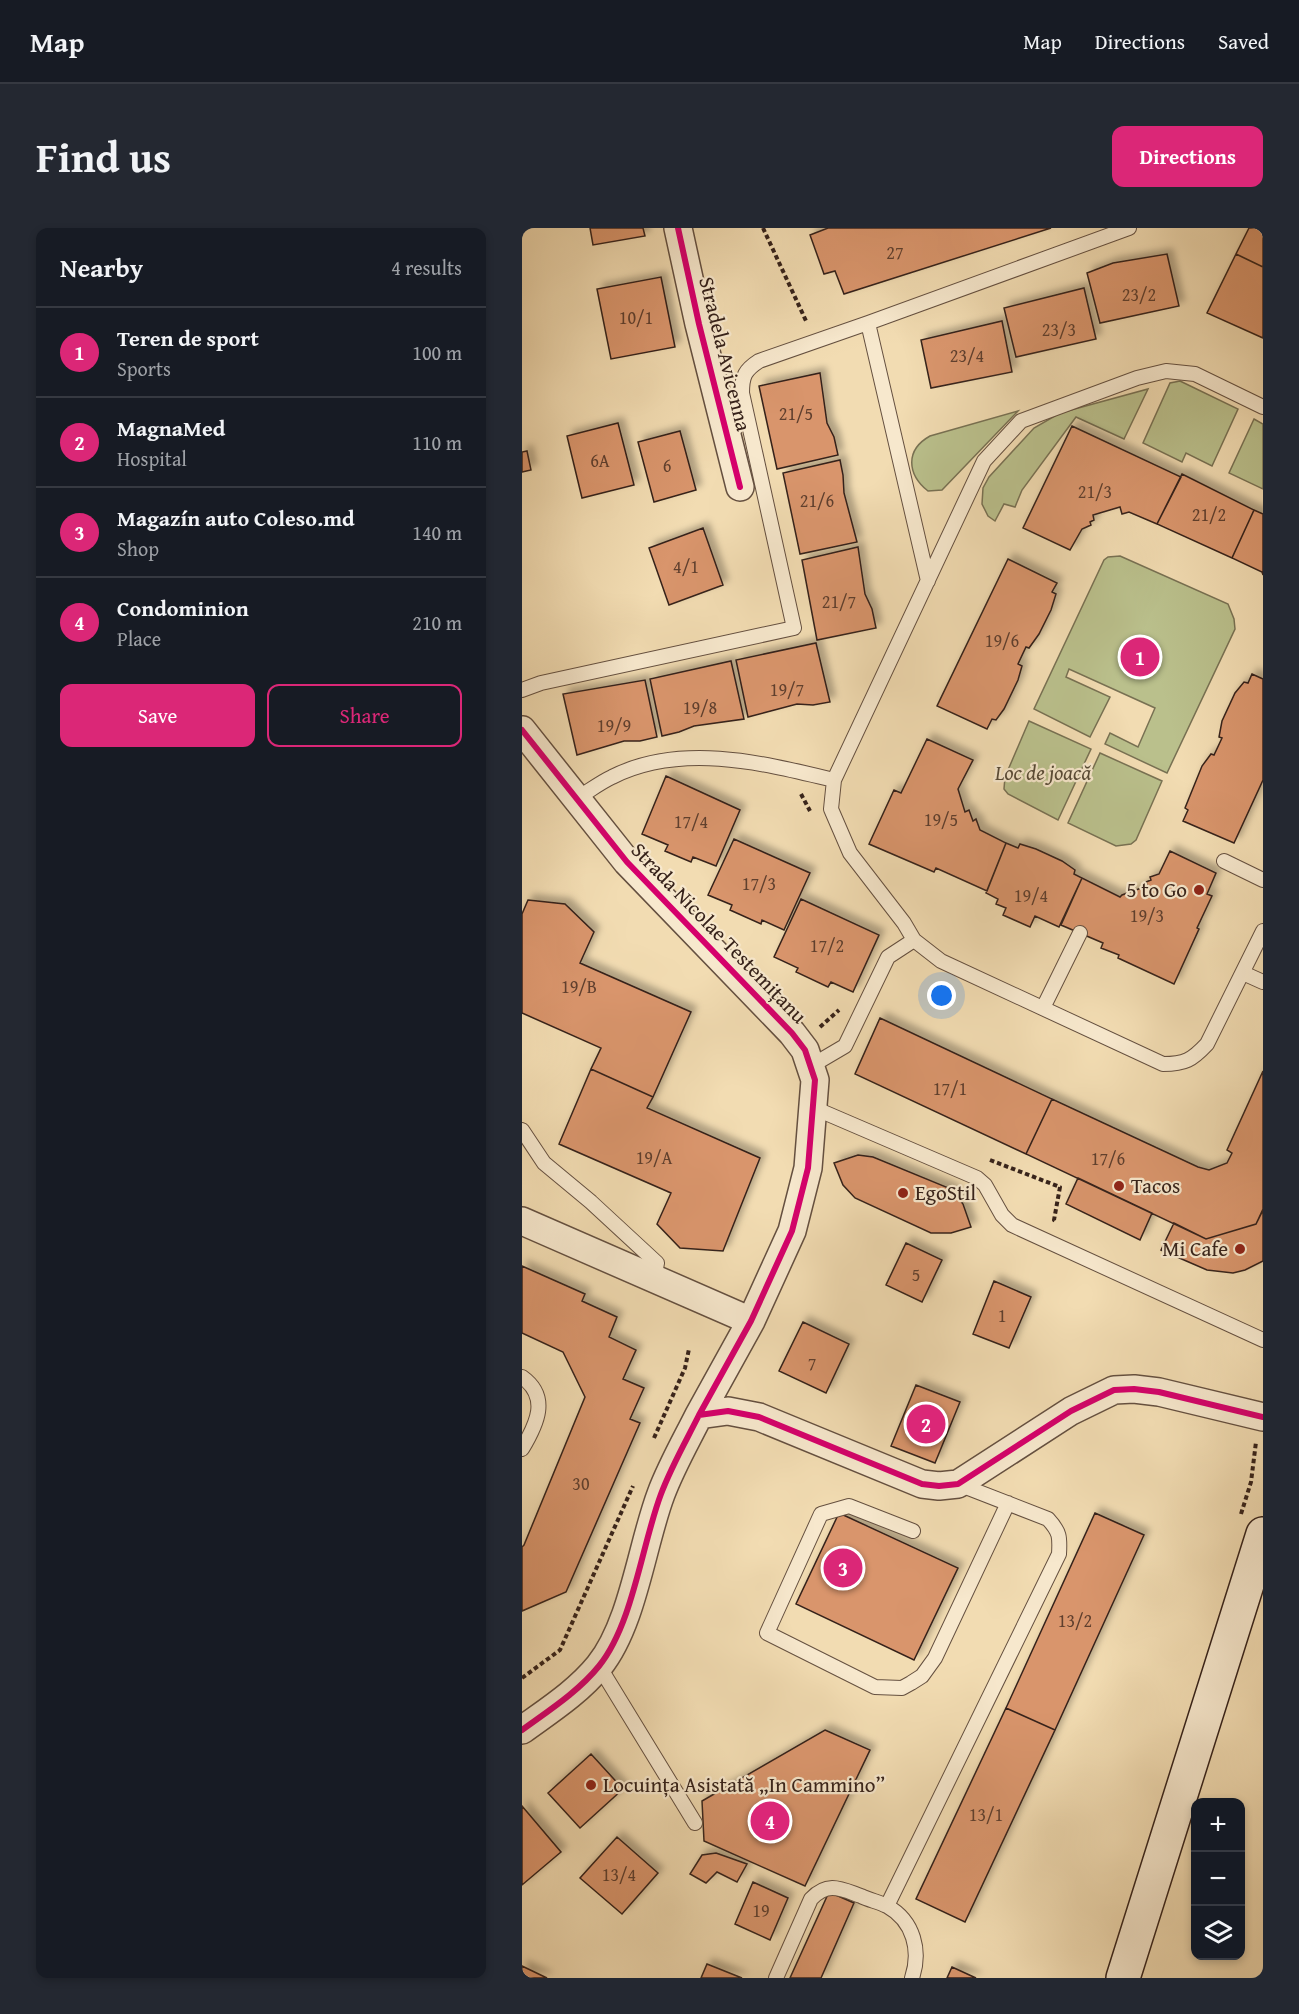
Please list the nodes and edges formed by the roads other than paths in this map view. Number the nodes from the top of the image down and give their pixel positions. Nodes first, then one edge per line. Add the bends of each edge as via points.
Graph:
1 (678, 228) edge
2 (1129, 228) edge
3 (868, 323) junction
4 (1263, 407) edge
5 (740, 487) dead end
6 (928, 581) junction
7 (522, 690) edge
8 (522, 730) edge
9 (834, 780) junction
10 (576, 799) junction
11 (1224, 861) dead end
12 (1263, 880) edge
13 (1263, 931) edge
14 (1080, 933) dead end
15 (914, 940) junction
16 (1243, 973) junction
17 (1263, 982) edge
18 (1043, 1008) junction
19 (811, 1066) junction
20 (814, 1108) junction
21 (522, 1130) edge
22 (522, 1221) edge
23 (654, 1278) junction
24 (751, 1321) junction
25 (1263, 1340) edge
26 (522, 1377) edge
27 (699, 1415) junction
28 (1263, 1417) edge
29 (522, 1449) edge
30 (958, 1484) junction
31 (1008, 1503) junction
32 (913, 1531) dead end
33 (1262, 1542) edge
34 (599, 1666) junction
35 (522, 1730) edge
36 (695, 1823) dead end
37 (887, 1906) junction
38 (776, 1978) edge
39 (912, 1978) edge
40 (1123, 1978) edge

1 - 5 street, Stradela Avicenna
2 - 3 lane
3 - 6 lane
3 - 7 lane via 759,361 742,378 742,393 794,628
4 - 6 lane via 1195,374 1166,371 1021,421 984,460
6 - 9 lane
8 - 10 street, Strada Nicolae Testemițanu
9 - 10 lane via 772,765 687,758 646,764 612,777
9 - 15 lane via 831,809 850,853
10 - 19 street, Strada Nicolae Testemițanu via 627,862 792,1033
11 - 12 lane
13 - 16 lane
14 - 18 lane
15 - 18 lane via 941,961
15 - 19 lane via 888,957 845,1046
16 - 17 lane
16 - 18 lane via 1208,1044 1195,1057 1180,1064 1163,1064
19 - 20 street, Strada Nicolae Testemițanu
20 - 24 street, Strada Nicolae Testemițanu via 808,1168 792,1231
20 - 25 lane via 977,1178 1012,1225
21 - 23 lane via 544,1163 657,1263
22 - 23 street
23 - 24 street
24 - 27 street, Strada Nicolae Testemițanu
26 - 29 lane via 532,1384 540,1406
27 - 30 street via 728,1411 759,1417 922,1484
27 - 34 street, Strada Nicolae Testemițanu via 661,1493 623,1620
28 - 30 street via 1160,1392 1114,1390 1071,1411
30 - 31 lane
31 - 32 lane via 935,1658 912,1683 902,1688 875,1688 767,1633 821,1514 849,1506
31 - 37 lane via 1048,1519 1060,1537 1059,1554
33 - 40 main road
34 - 35 street, Strada Nicolae Testemițanu
34 - 36 lane
37 - 38 lane via 839,1888 818,1892 811,1899
37 - 39 lane via 902,1917 912,1932 917,1963

